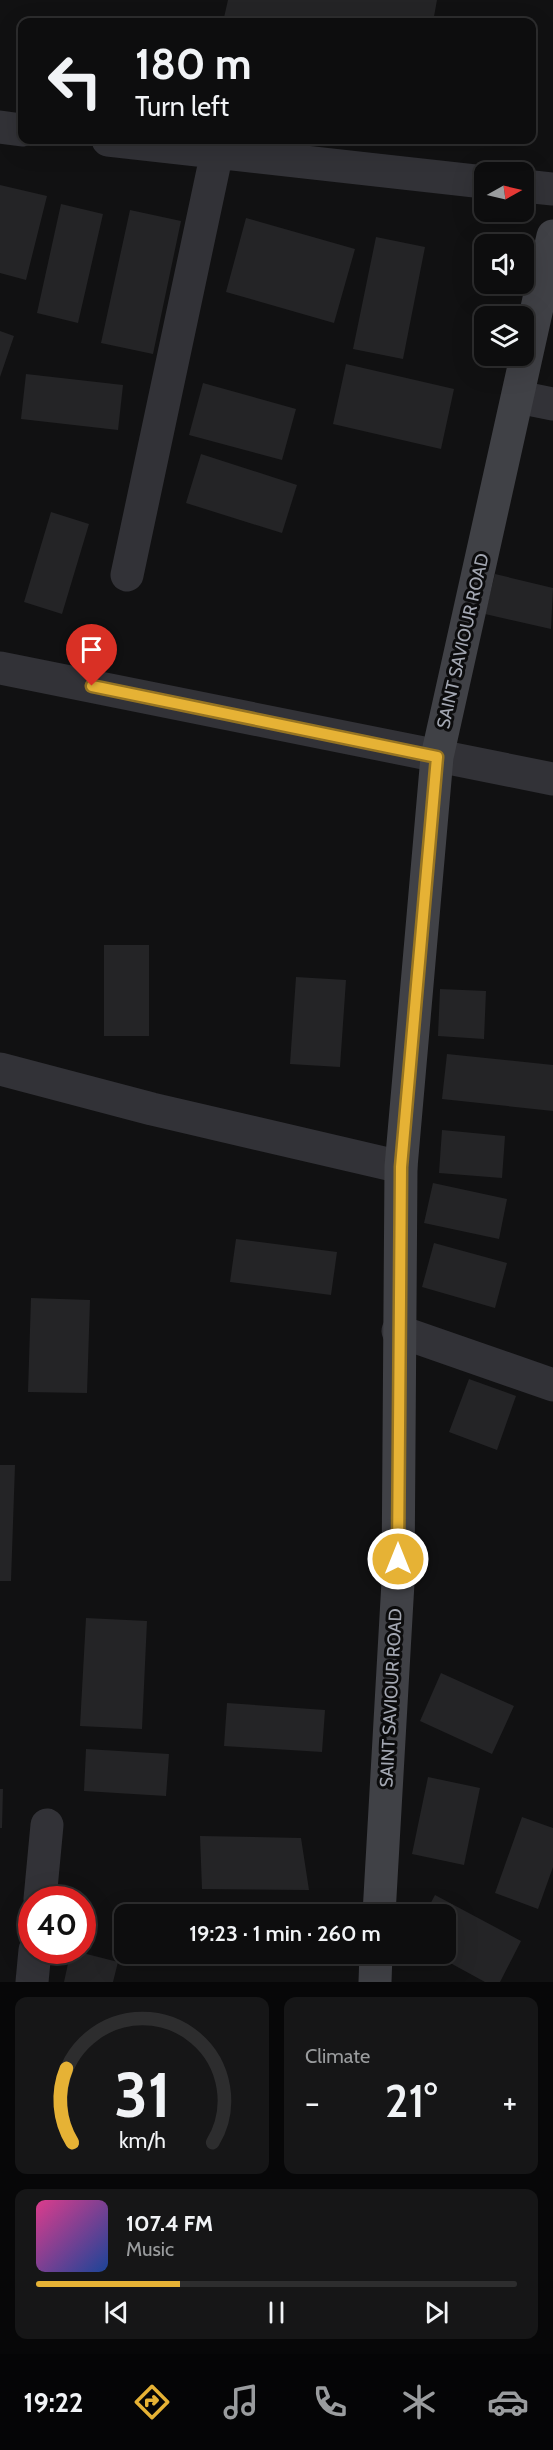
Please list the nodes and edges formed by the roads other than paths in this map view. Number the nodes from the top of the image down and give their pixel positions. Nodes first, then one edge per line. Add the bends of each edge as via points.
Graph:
1 (0, 127) edge
2 (18, 129) edge
3 (144, 144) edge
4 (217, 152) junction
5 (474, 181) edge
6 (534, 187) edge
7 (553, 189) edge
8 (553, 236) edge
9 (518, 397) junction
10 (553, 404) edge
11 (127, 574) dead end
12 (0, 668) edge
13 (437, 757) junction
14 (553, 779) edge
15 (0, 1069) edge
16 (401, 1167) junction
17 (398, 1331) junction
18 (553, 1385) edge
19 (47, 1825) dead end
20 (41, 1886) edge
21 (380, 1904) edge
22 (34, 1964) edge
23 (376, 1964) edge
24 (32, 1982) edge
25 (375, 1982) edge

1 - 2 street
3 - 4 street
4 - 5 street
4 - 11 street
6 - 7 street
8 - 9 street, SAINT SAVIOUR ROAD
9 - 10 street
9 - 13 street, SAINT SAVIOUR ROAD
12 - 13 street
13 - 14 street
13 - 16 street, SAINT SAVIOUR ROAD
15 - 16 street
16 - 17 street, SAINT SAVIOUR ROAD
17 - 18 street
17 - 21 street, SAINT SAVIOUR ROAD via 398,1582
19 - 20 street
22 - 24 street
23 - 25 street

